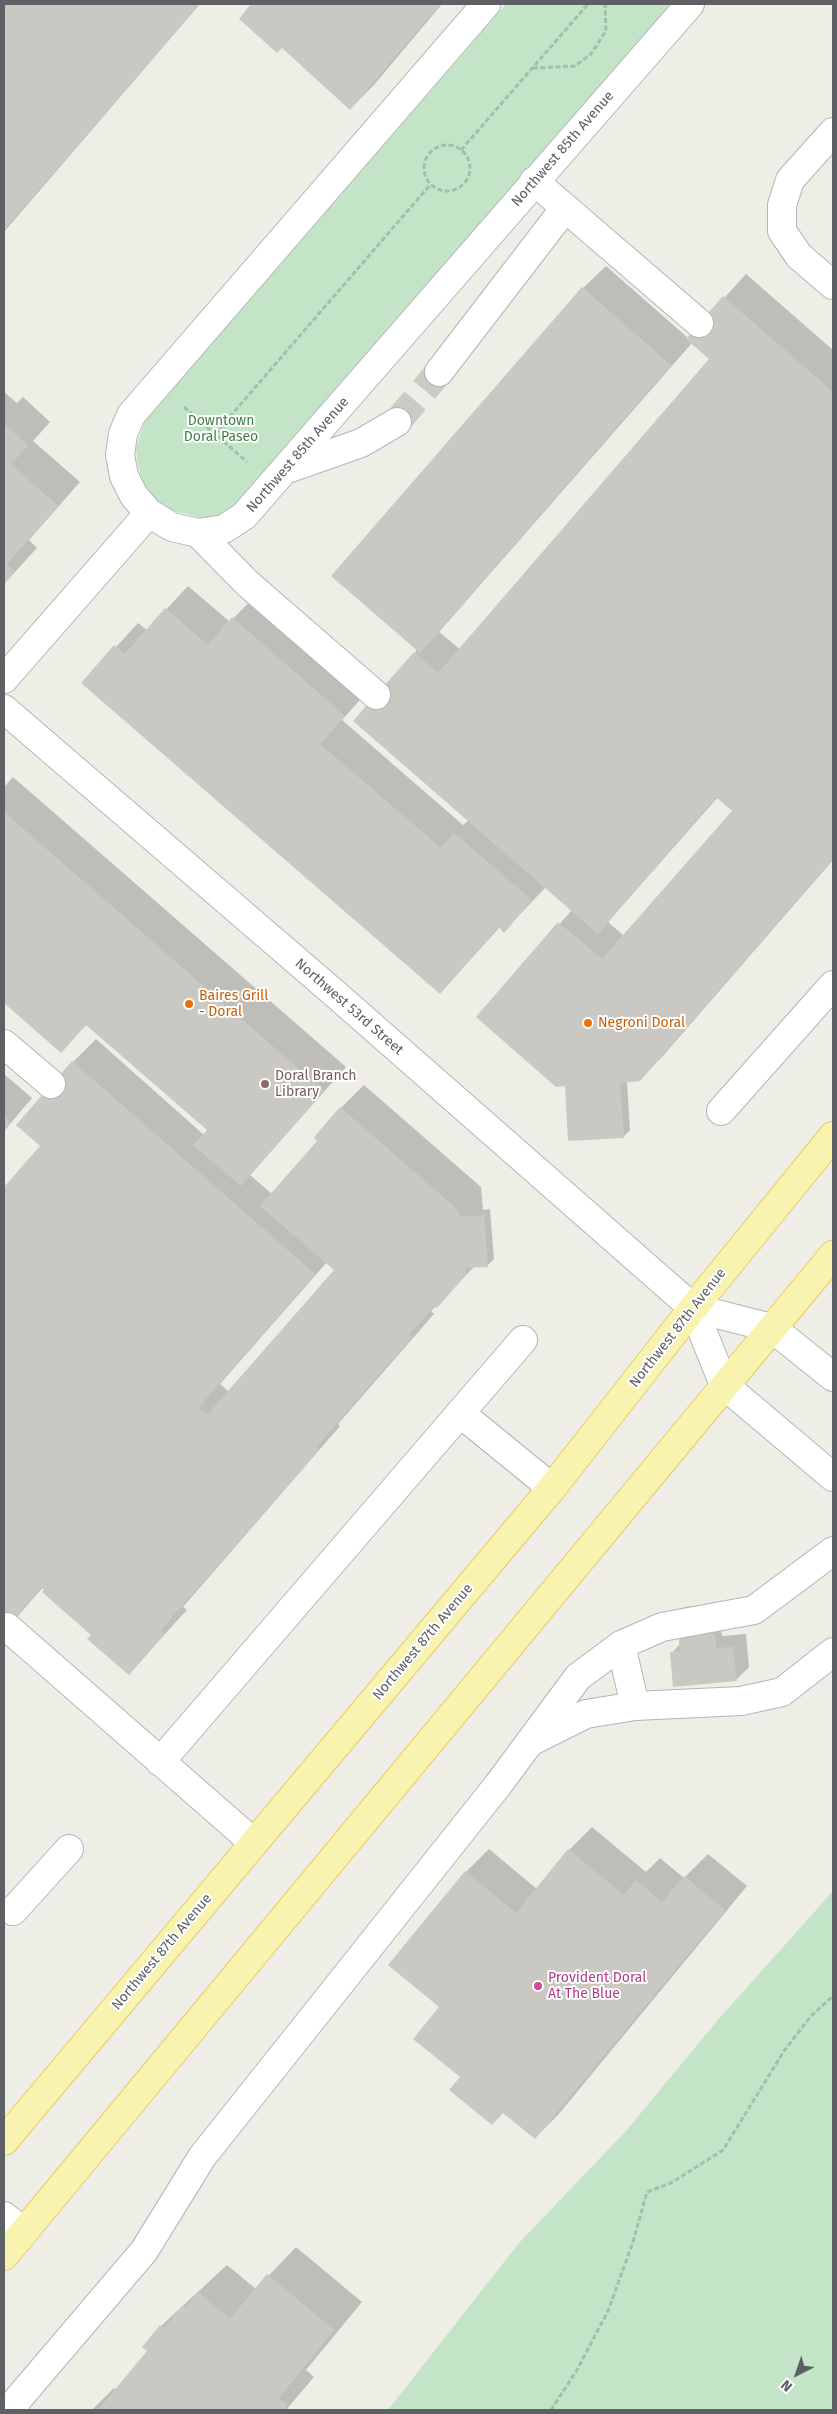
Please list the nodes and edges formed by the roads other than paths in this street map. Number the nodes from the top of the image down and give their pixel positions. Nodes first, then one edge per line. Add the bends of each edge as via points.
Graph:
1 (486, 4) edge
2 (690, 4) edge
3 (833, 132) edge
4 (534, 181) junction
5 (565, 208) junction
6 (833, 285) edge
7 (699, 323) dead end
8 (438, 372) tunnel mouth
9 (397, 422) tunnel mouth
10 (286, 469) junction
11 (149, 513) junction
12 (198, 534) junction
13 (4, 679) edge
14 (376, 695) dead end
15 (4, 709) edge
16 (833, 986) edge
17 (4, 1044) edge
18 (51, 1084) dead end
19 (721, 1111) dead end
20 (833, 1136) edge
21 (833, 1255) edge
22 (693, 1308) junction
23 (772, 1328) junction
24 (523, 1340) dead end
25 (833, 1377) edge
26 (724, 1385) junction
27 (460, 1413) junction
28 (833, 1477) edge
29 (552, 1488) junction
30 (833, 1551) edge
31 (6, 1627) dead end
32 (620, 1645) junction
33 (833, 1652) edge
34 (634, 1706) junction
35 (531, 1741) junction
36 (160, 1762) junction
37 (254, 1843) junction
38 (69, 1849) dead end
39 (7, 1912) edge
40 (4, 2141) edge
41 (14, 2224) edge
42 (4, 2256) edge
43 (11, 2410) edge

1 - 11 street, Northwest 85th Avenue via 131,415 123,434 120,454 124,476 134,496
2 - 4 street, Northwest 85th Avenue
3 - 6 street via 790,180 782,205 782,231 800,256
4 - 5 street
4 - 10 street, Northwest 85th Avenue
5 - 7 street
5 - 8 street
9 - 10 street via 361,443
10 - 12 street, Northwest 85th Avenue via 244,516 224,529
11 - 12 street, Northwest 85th Avenue via 172,527
11 - 13 street
12 - 14 street via 248,583
15 - 22 street, Northwest 53rd Street
16 - 19 street
17 - 18 street
20 - 22 main road, Northwest 87th Avenue
21 - 23 main road
22 - 23 street, Northwest 53rd Street
22 - 26 street, Northwest 53rd Street
22 - 29 main road, Northwest 87th Avenue
23 - 25 street
23 - 26 main road
24 - 27 street
26 - 28 street
26 - 41 main road
27 - 29 street
27 - 36 street
29 - 37 main road, Northwest 87th Avenue
30 - 32 street via 754,1610 662,1627
31 - 36 street
32 - 34 street
32 - 35 street via 578,1677
33 - 34 street via 782,1692 741,1701
34 - 35 street via 586,1714
35 - 43 street via 202,2157 144,2251
36 - 37 street
37 - 40 main road, Northwest 87th Avenue
38 - 39 street
41 - 42 main road

